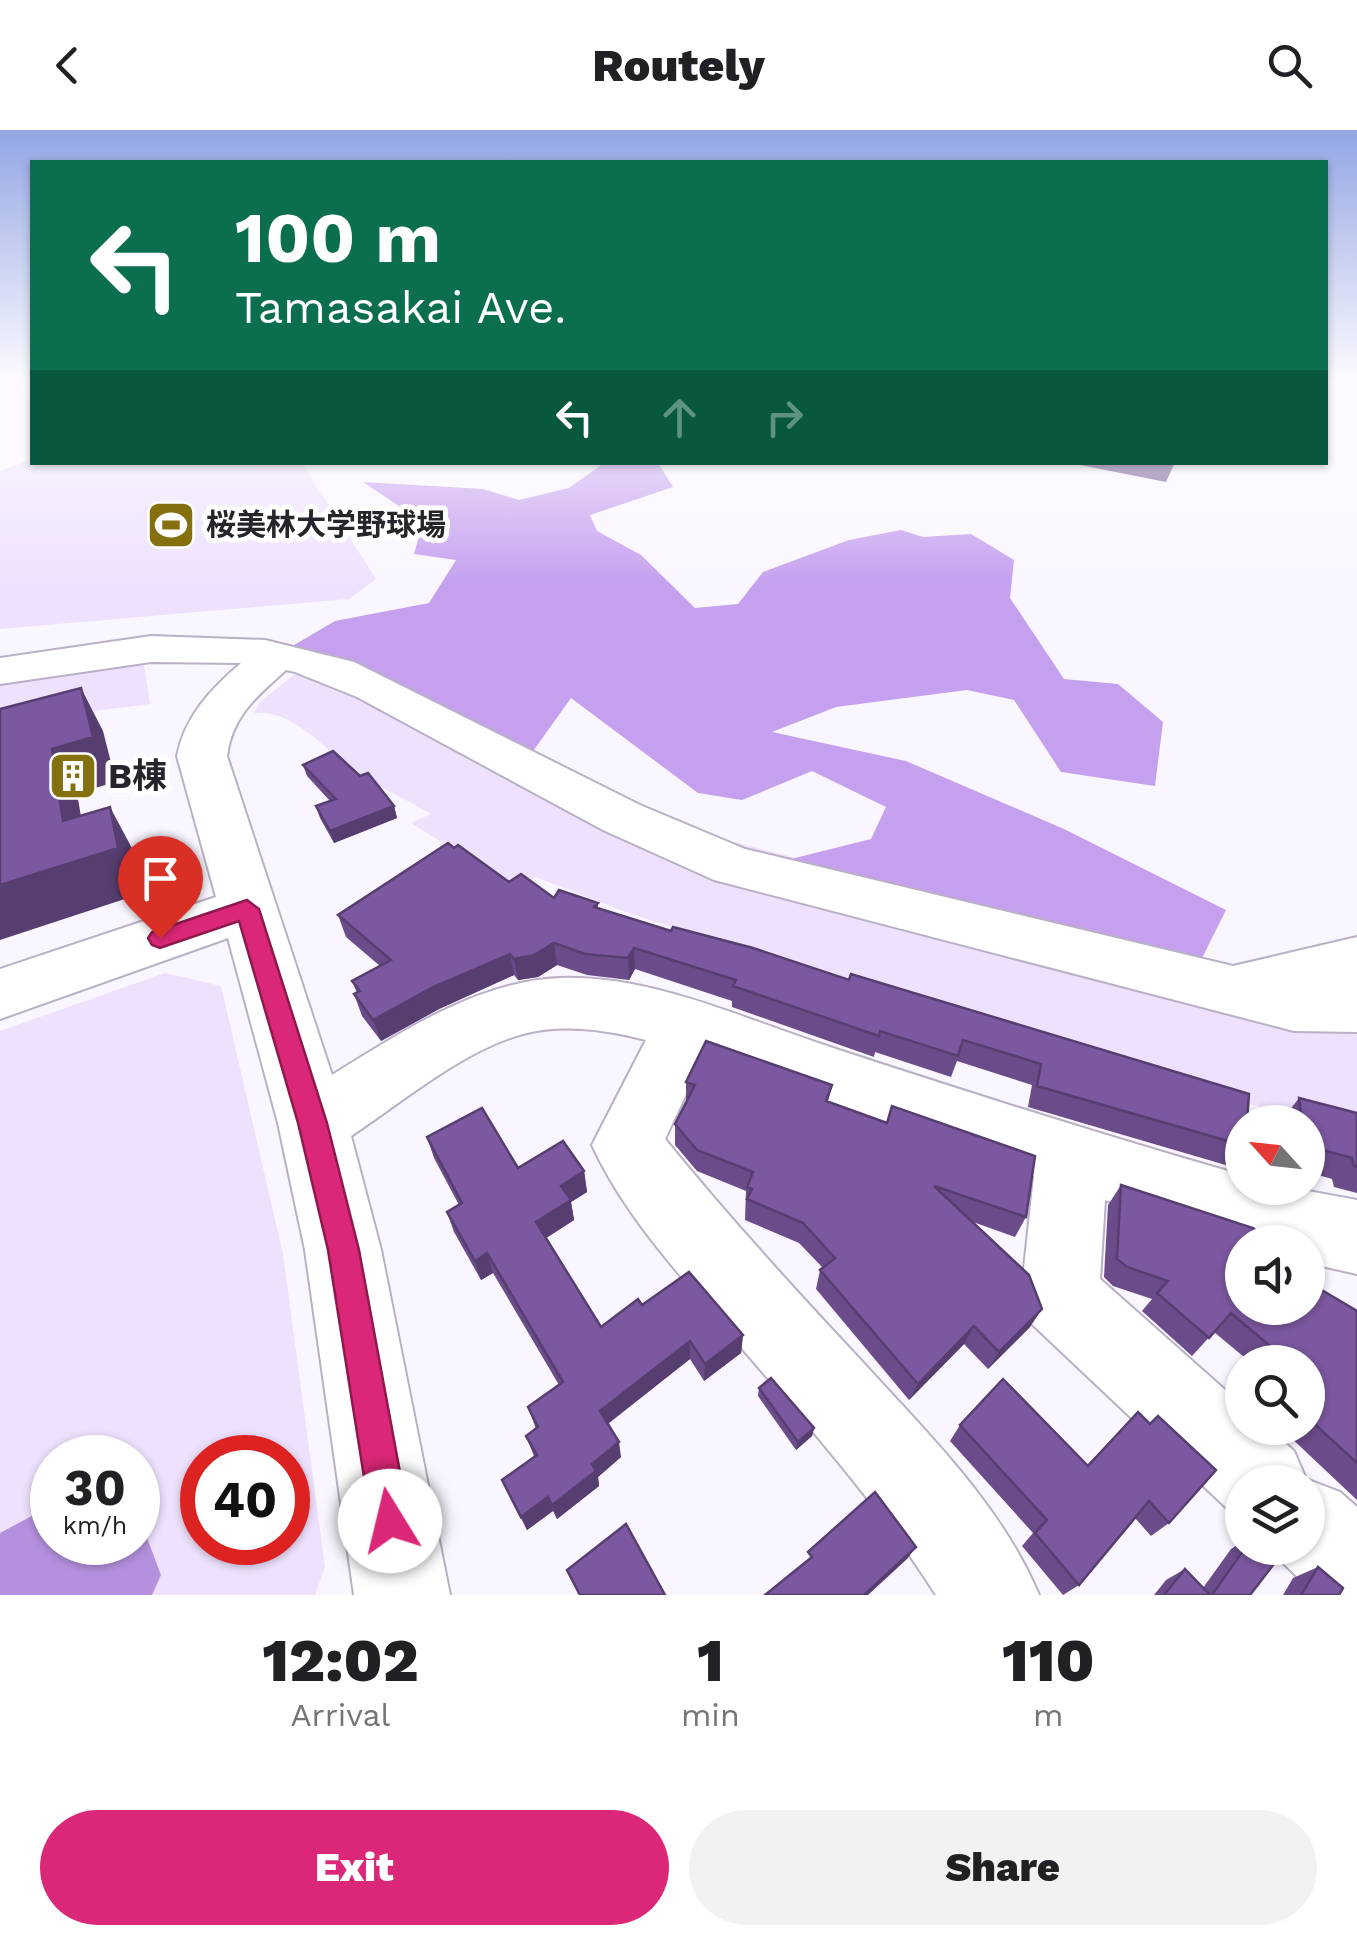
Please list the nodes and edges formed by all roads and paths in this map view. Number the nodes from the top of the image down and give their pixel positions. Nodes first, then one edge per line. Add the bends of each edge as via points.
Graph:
1 (277, 655) junction
2 (0, 671) edge
3 (247, 909) junction
4 (1357, 960) edge
5 (1225, 988) junction
6 (0, 994) edge
7 (1357, 1007) edge
8 (685, 1028) junction
9 (312, 1123) junction
10 (1072, 1157) junction
11 (1357, 1237) edge
12 (1244, 1465) edge
13 (1325, 1540) edge
14 (1357, 1570) edge
15 (402, 1595) edge
16 (991, 1595) edge

1 - 2 street via 138,649
1 - 3 street via 216,713 203,739 206,772
1 - 5 street via 368,685 678,844 734,866
3 - 6 street
3 - 9 street
4 - 5 street via 1289,980
5 - 7 street via 1294,1006
8 - 9 street via 616,1007 576,1002 526,1008 478,1025
8 - 10 street
8 - 16 street via 628,1145 699,1240 926,1498
9 - 15 street via 343,1250
10 - 11 street via 1294,1225
10 - 12 street via 1060,1296
13 - 14 street

